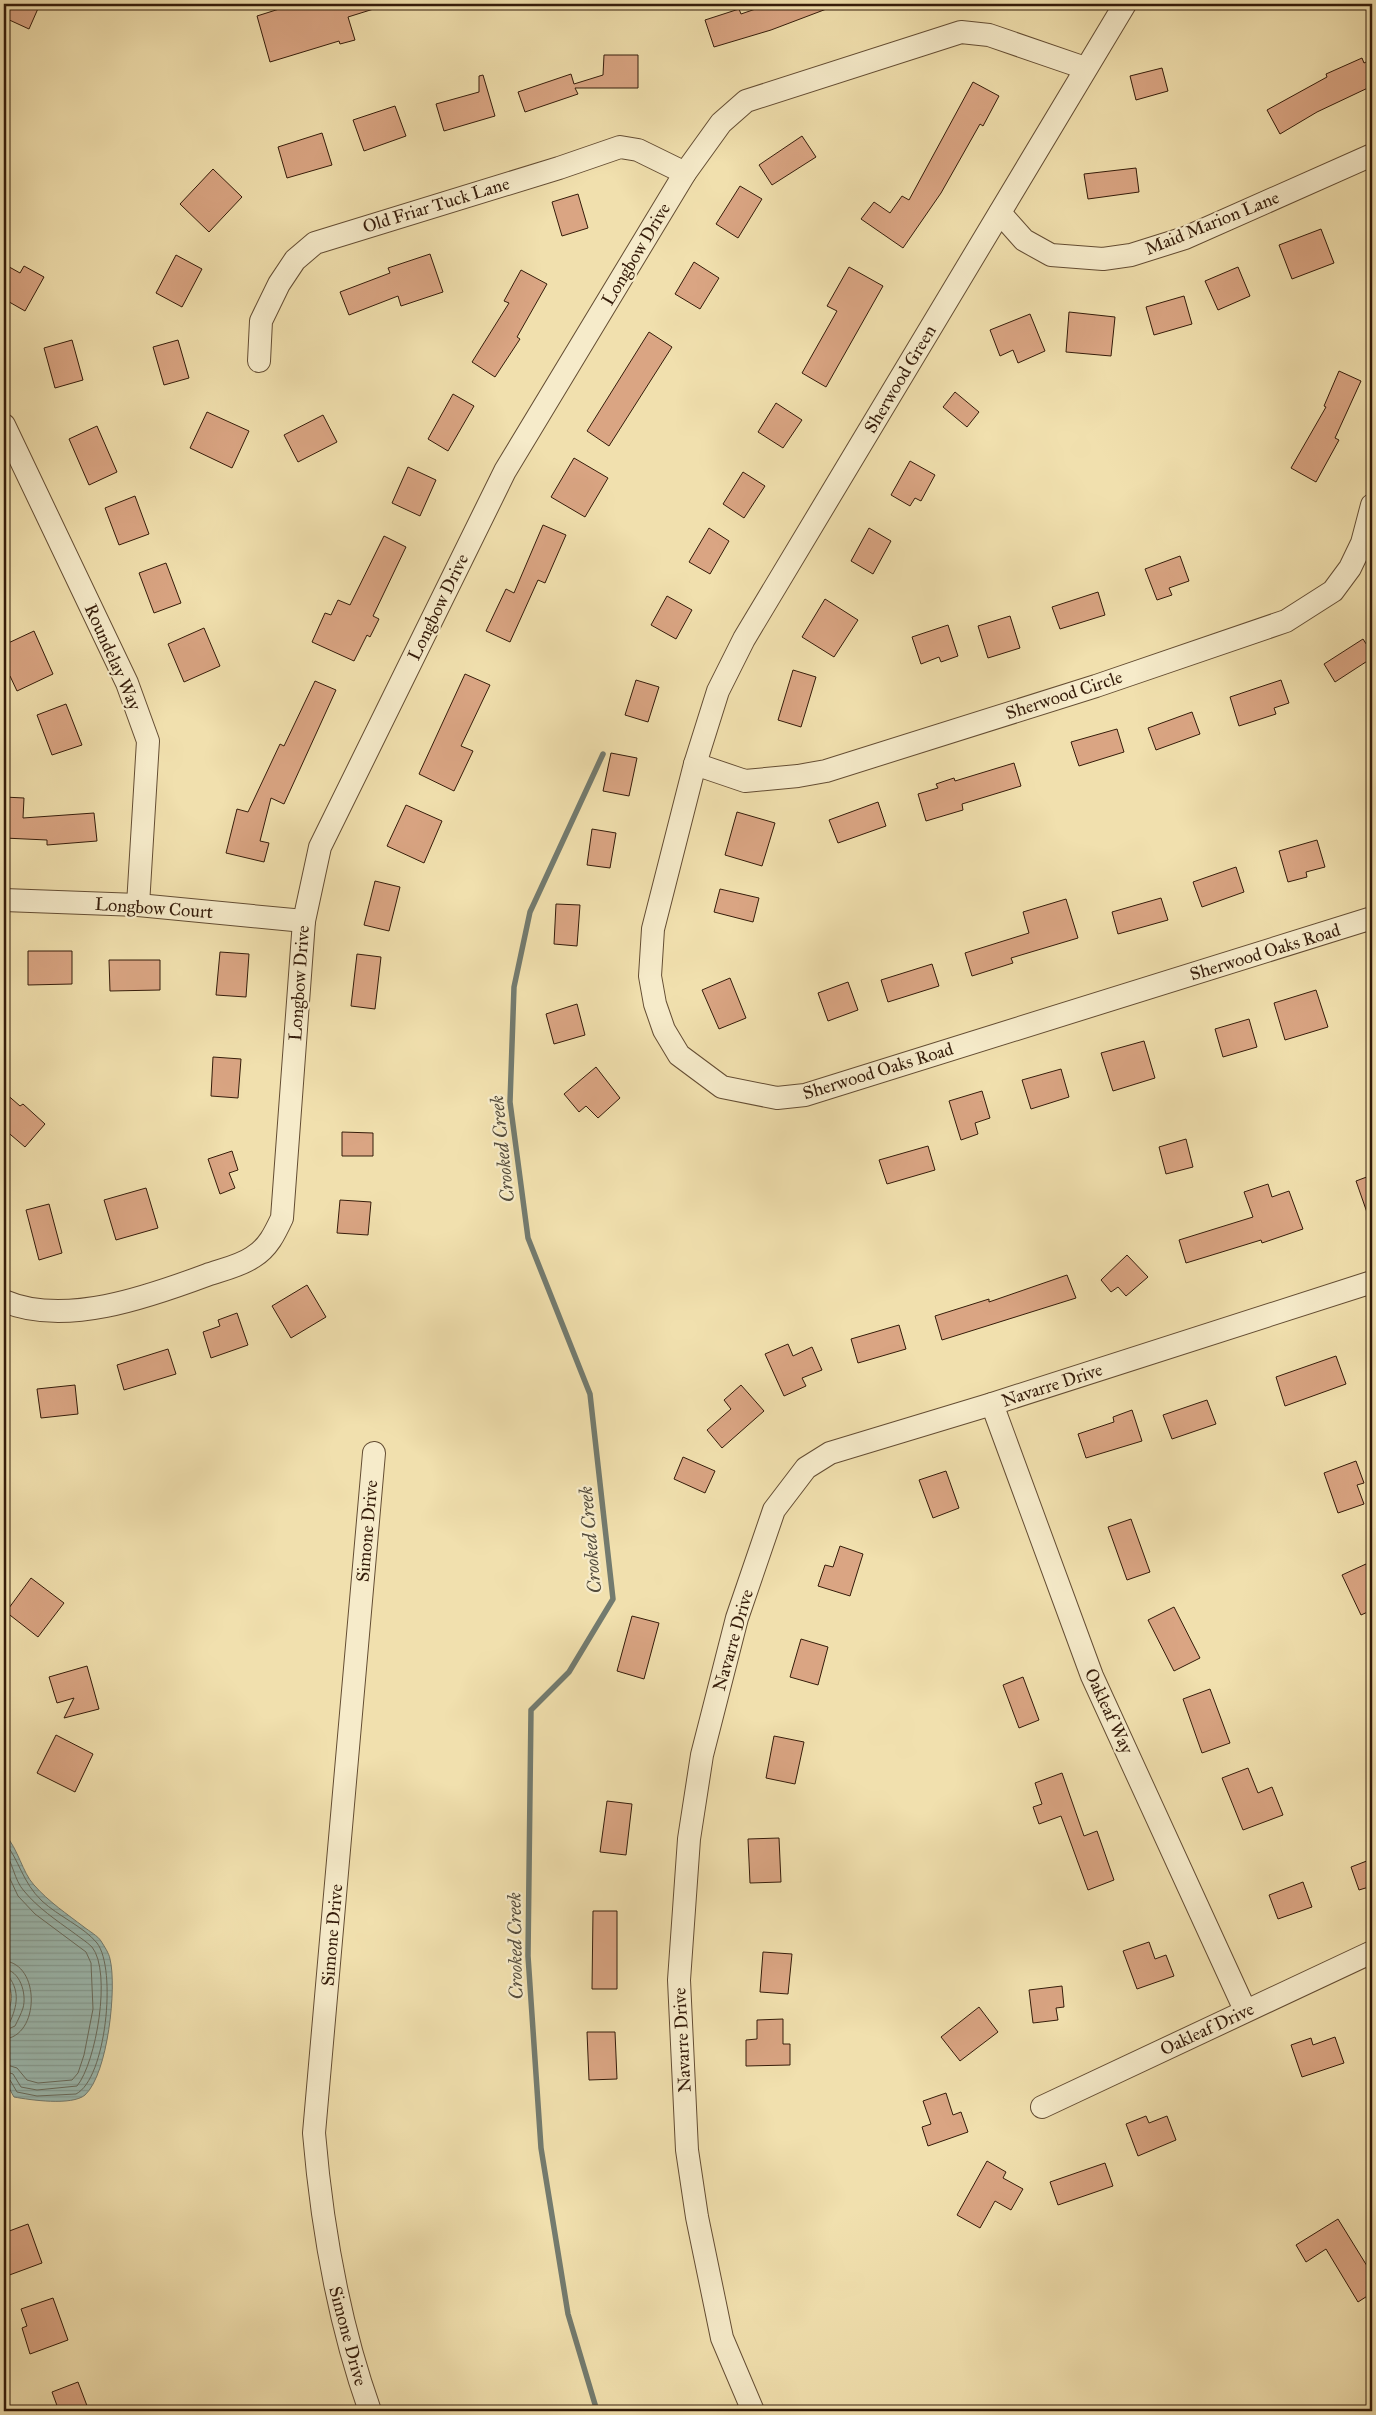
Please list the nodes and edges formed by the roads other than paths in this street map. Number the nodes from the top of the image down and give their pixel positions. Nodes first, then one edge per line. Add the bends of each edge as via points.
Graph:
1 (1125, 4) edge
2 (1085, 68) junction
3 (1372, 155) edge
4 (685, 173) junction
5 (1000, 213) junction
6 (259, 361) dead end
7 (4, 426) edge
8 (1372, 506) edge
9 (695, 764) junction
10 (4, 900) edge
11 (138, 906) junction
12 (1372, 918) edge
13 (304, 921) junction
14 (1372, 1282) edge
15 (4, 1301) edge
16 (992, 1404) junction
17 (374, 1453) dead end
18 (1372, 1952) edge
19 (1245, 2010) junction
20 (1042, 2107) dead end
21 (370, 2411) edge
22 (753, 2411) edge

1 - 2 street, Sherwood Green
2 - 4 street, Longbow Drive via 989,36 962,32 746,101 721,123
2 - 5 street, Sherwood Green
3 - 5 street, Maid Marion Lane via 1185,238 1131,256 1103,259 1051,255 1024,240
4 - 6 street, Old Friar Tuck Lane via 638,150 620,147 315,242 294,260 261,321
4 - 13 street, Longbow Drive via 506,471 320,846
5 - 9 street, Sherwood Green via 744,639 718,691
7 - 11 street, Roundelay Way via 127,683 148,741
8 - 9 street, Sherwood Circle via 1362,543 1350,568 1333,591 1286,621 1096,686 826,771 745,781
9 - 12 street, Sherwood Oaks Road via 653,930 650,976 664,1030 678,1055 722,1087 777,1098 805,1095
10 - 11 street, Longbow Court
11 - 13 street, Longbow Court
13 - 15 street, Longbow Drive via 282,1218 271,1241 253,1258 115,1305 50,1311 20,1308
14 - 16 street, Navarre Drive
16 - 19 street, Oakleaf Way via 1092,1676
16 - 22 street, Navarre Drive via 830,1453 806,1468 774,1510 737,1618 702,1755 689,1839 679,1980 687,2150 722,2338
17 - 21 street, Simone Drive via 314,2132 318,2189 331,2272 344,2328
18 - 19 street, Oakleaf Drive
19 - 20 street, Oakleaf Drive

